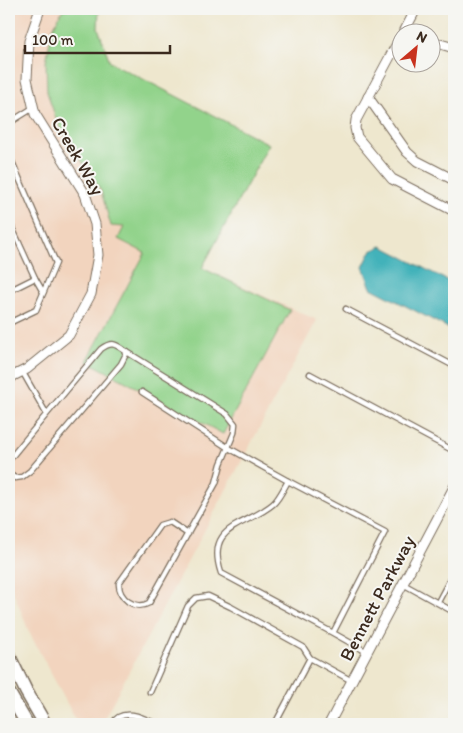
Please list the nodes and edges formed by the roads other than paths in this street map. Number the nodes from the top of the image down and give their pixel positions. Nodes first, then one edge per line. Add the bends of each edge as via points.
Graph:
1 (40, 9) edge
2 (416, 9) edge
3 (409, 22) edge
4 (440, 44) edge
5 (454, 48) edge
6 (390, 56) edge
7 (368, 97) junction
8 (34, 108) junction
9 (9, 123) edge
10 (9, 155) edge
11 (454, 180) edge
12 (454, 212) edge
13 (9, 221) edge
14 (35, 278) junction
15 (9, 291) edge
16 (44, 292) junction
17 (346, 309) dead end
18 (9, 323) edge
19 (127, 352) junction
20 (454, 366) edge
21 (22, 371) junction
22 (310, 374) dead end
23 (10, 377) edge
24 (142, 392) dead end
25 (46, 413) junction
26 (227, 447) junction
27 (454, 451) edge
28 (9, 460) edge
29 (9, 474) edge
30 (288, 481) junction
31 (454, 487) edge
32 (188, 534) junction
33 (454, 572) edge
34 (403, 584) junction
35 (438, 602) junction
36 (454, 612) edge
37 (333, 633) junction
38 (367, 652) junction
39 (9, 656) edge
40 (310, 658) junction
41 (352, 681) junction
42 (150, 692) dead end
43 (9, 693) edge
44 (27, 724) edge
45 (45, 724) edge
46 (112, 724) edge
47 (156, 724) edge
48 (275, 724) edge
49 (329, 724) edge

1 - 8 street, Creek Way via 29,41 27,79
2 - 3 street
4 - 5 street
6 - 7 street
7 - 11 street via 417,161
7 - 12 street via 356,120 358,137 392,178
8 - 9 lane
8 - 21 street, Creek Way via 85,194 95,224 98,255 91,294 69,335
10 - 16 lane via 56,263
13 - 14 lane
14 - 15 lane
14 - 16 lane
16 - 18 lane via 36,310
17 - 20 lane
19 - 25 lane via 115,344 101,349
19 - 26 lane via 227,414 236,424
19 - 29 lane via 121,364 30,472 15,478
21 - 23 street, Creek Way
21 - 25 lane
22 - 27 lane
24 - 26 lane
25 - 28 lane
26 - 30 lane
26 - 32 lane via 216,483
30 - 37 lane via 385,532
30 - 37 lane via 275,503 228,530 217,552 218,563 222,573
31 - 34 street, Bennett Parkway
32 - 32 lane via 149,603 137,606 122,597 119,583 160,526 170,522
33 - 35 lane
34 - 35 lane
34 - 38 street, Bennett Parkway
35 - 36 lane
37 - 38 lane
38 - 41 street, Bennett Parkway
39 - 45 street
40 - 41 lane
40 - 42 lane via 303,647 231,607 208,596 196,598 188,606
40 - 48 lane
41 - 49 street, Bennett Parkway
43 - 44 street
46 - 47 lane via 125,714

